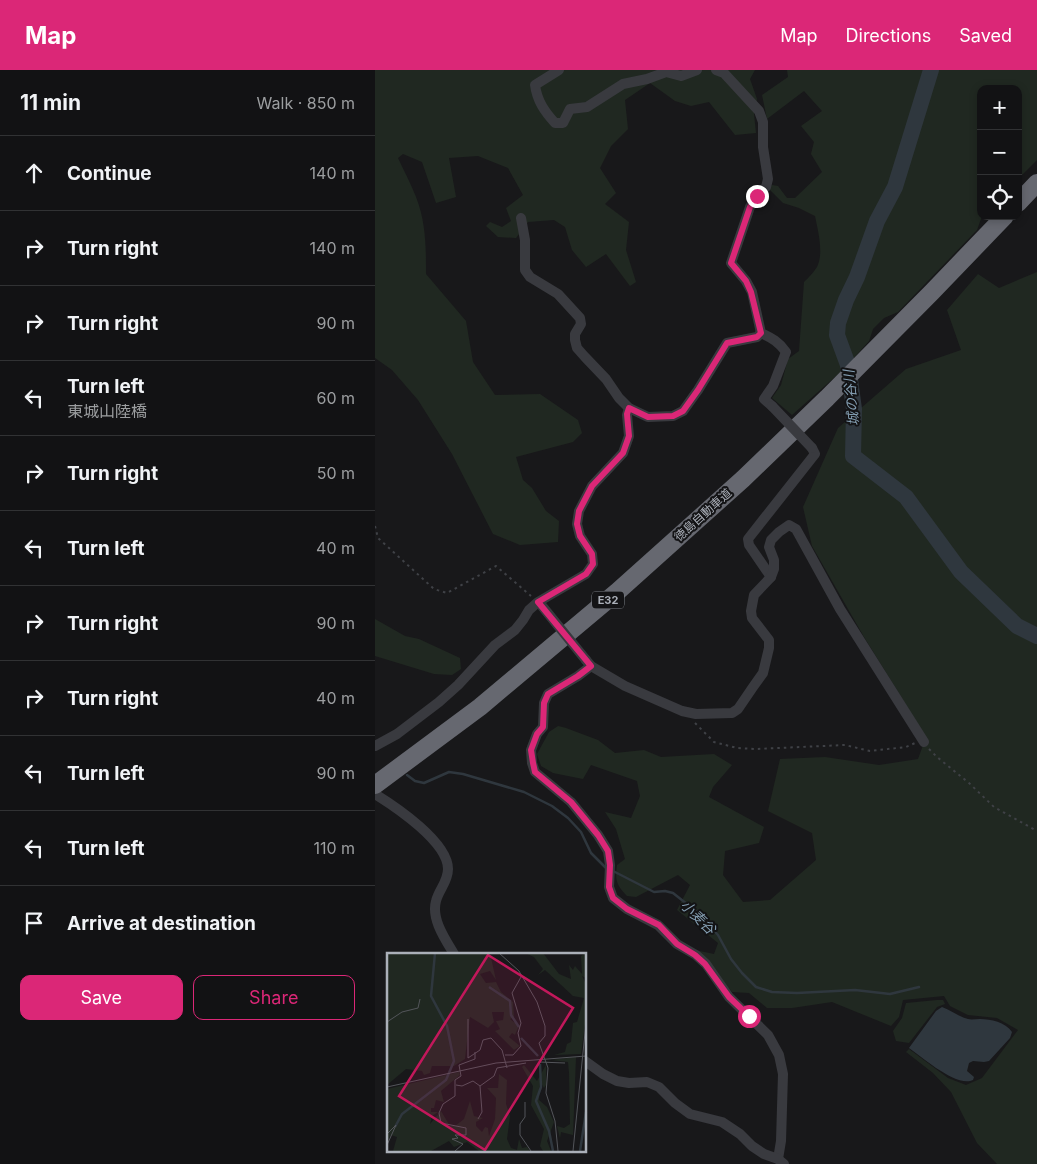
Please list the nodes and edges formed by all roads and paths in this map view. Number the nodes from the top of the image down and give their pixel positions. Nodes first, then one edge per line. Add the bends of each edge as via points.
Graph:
1 (559, 70) edge
2 (697, 70) edge
3 (716, 70) edge
4 (1037, 183) edge
5 (1022, 199) edge
6 (521, 218) dead end
7 (1001, 220) edge
8 (761, 333) junction
9 (629, 408) junction
10 (375, 526) edge
11 (771, 576) junction
12 (540, 604) junction
13 (588, 663) junction
14 (689, 721) dead end
15 (924, 742) junction
16 (375, 746) edge
17 (377, 792) edge
18 (1037, 831) edge
19 (453, 953) edge
20 (586, 1062) edge
21 (781, 1161) edge

1 - 2 street via 535,85 539,102 555,123 563,123 570,110 587,108 623,84 666,72 681,76
3 - 8 street via 723,73 759,111 763,122 768,179 766,187 750,207 731,263 751,292
4 - 5 highway
6 - 9 street via 525,270 530,277 557,294 580,318 581,324 575,334 577,348
7 - 17 highway, 徳島自動車道 / E32 via 827,398 743,478 617,592
8 - 9 street via 757,337 727,343 683,411 673,416 648,417
8 - 11 street, bridge via 781,344 786,352 765,399 813,448 815,454 749,539 749,544
9 - 12 street via 629,436 623,453 592,486 579,511 577,524 580,536 592,554 593,564 586,574
10 - 12 path via 378,538 434,589 447,593 495,566
11 - 13 street via 754,595 751,611 752,618 769,640 763,673 732,713 682,711 625,686
11 - 15 street via 774,569 769,547 771,540 789,525 796,529 841,609
12 - 13 street, bridge
12 - 16 street via 529,610 515,630 495,645 439,702 397,734
13 - 21 street via 578,676 548,694 544,703 543,727 531,750 535,772 571,802 608,851 609,887 613,898 659,925 677,944 695,955 729,997 768,1035 779,1055 783,1074
14 - 15 path via 695,722 714,742 737,748 845,746 871,751
15 - 18 path via 994,806
17 - 19 street via 425,831 443,853 448,866 447,878 435,901 435,914
20 - 21 street via 617,1081 647,1082 659,1087 691,1114 722,1122 764,1154

